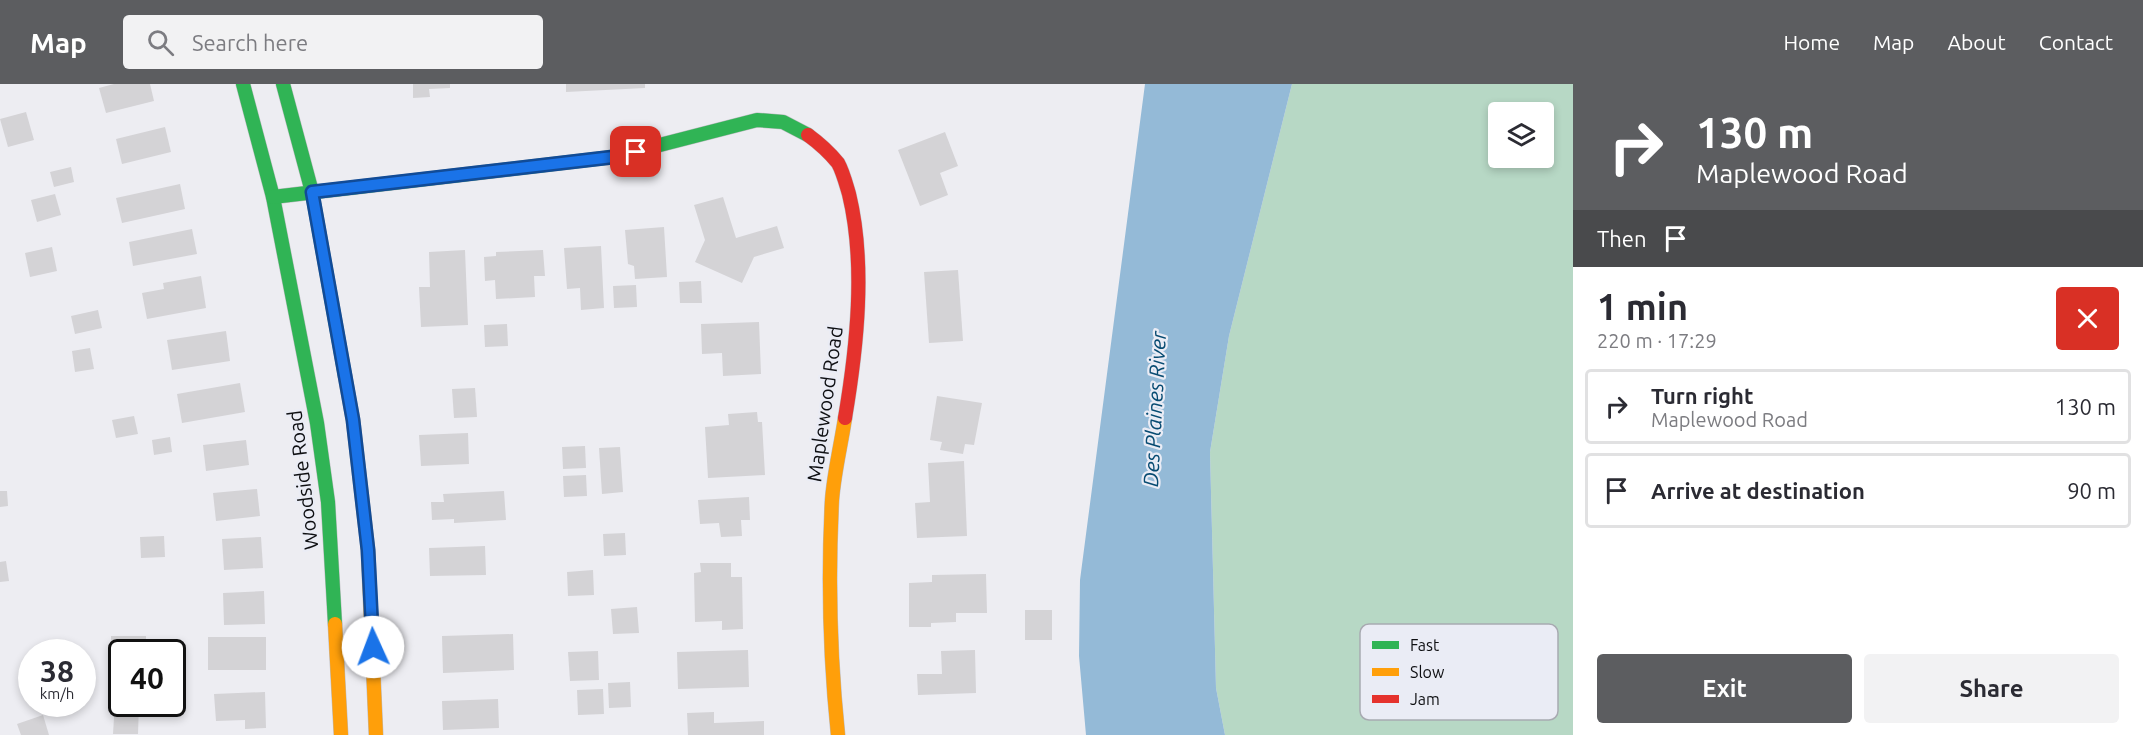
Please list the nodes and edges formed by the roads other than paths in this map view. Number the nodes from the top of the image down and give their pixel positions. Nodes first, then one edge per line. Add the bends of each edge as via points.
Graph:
1 (243, 84) edge
2 (283, 84) edge
3 (312, 192) junction
4 (273, 197) junction
5 (341, 735) edge
6 (376, 735) edge
7 (838, 735) edge

1 - 4 street, Woodside Road
2 - 3 street
3 - 4 street, Maplewood Road
3 - 6 street via 362,488
3 - 7 street, Maplewood Road via 613,157 757,120 783,122 823,146 839,165 847,187 858,250 855,357 832,498 831,617
4 - 5 street, Woodside Road via 317,423 328,502

